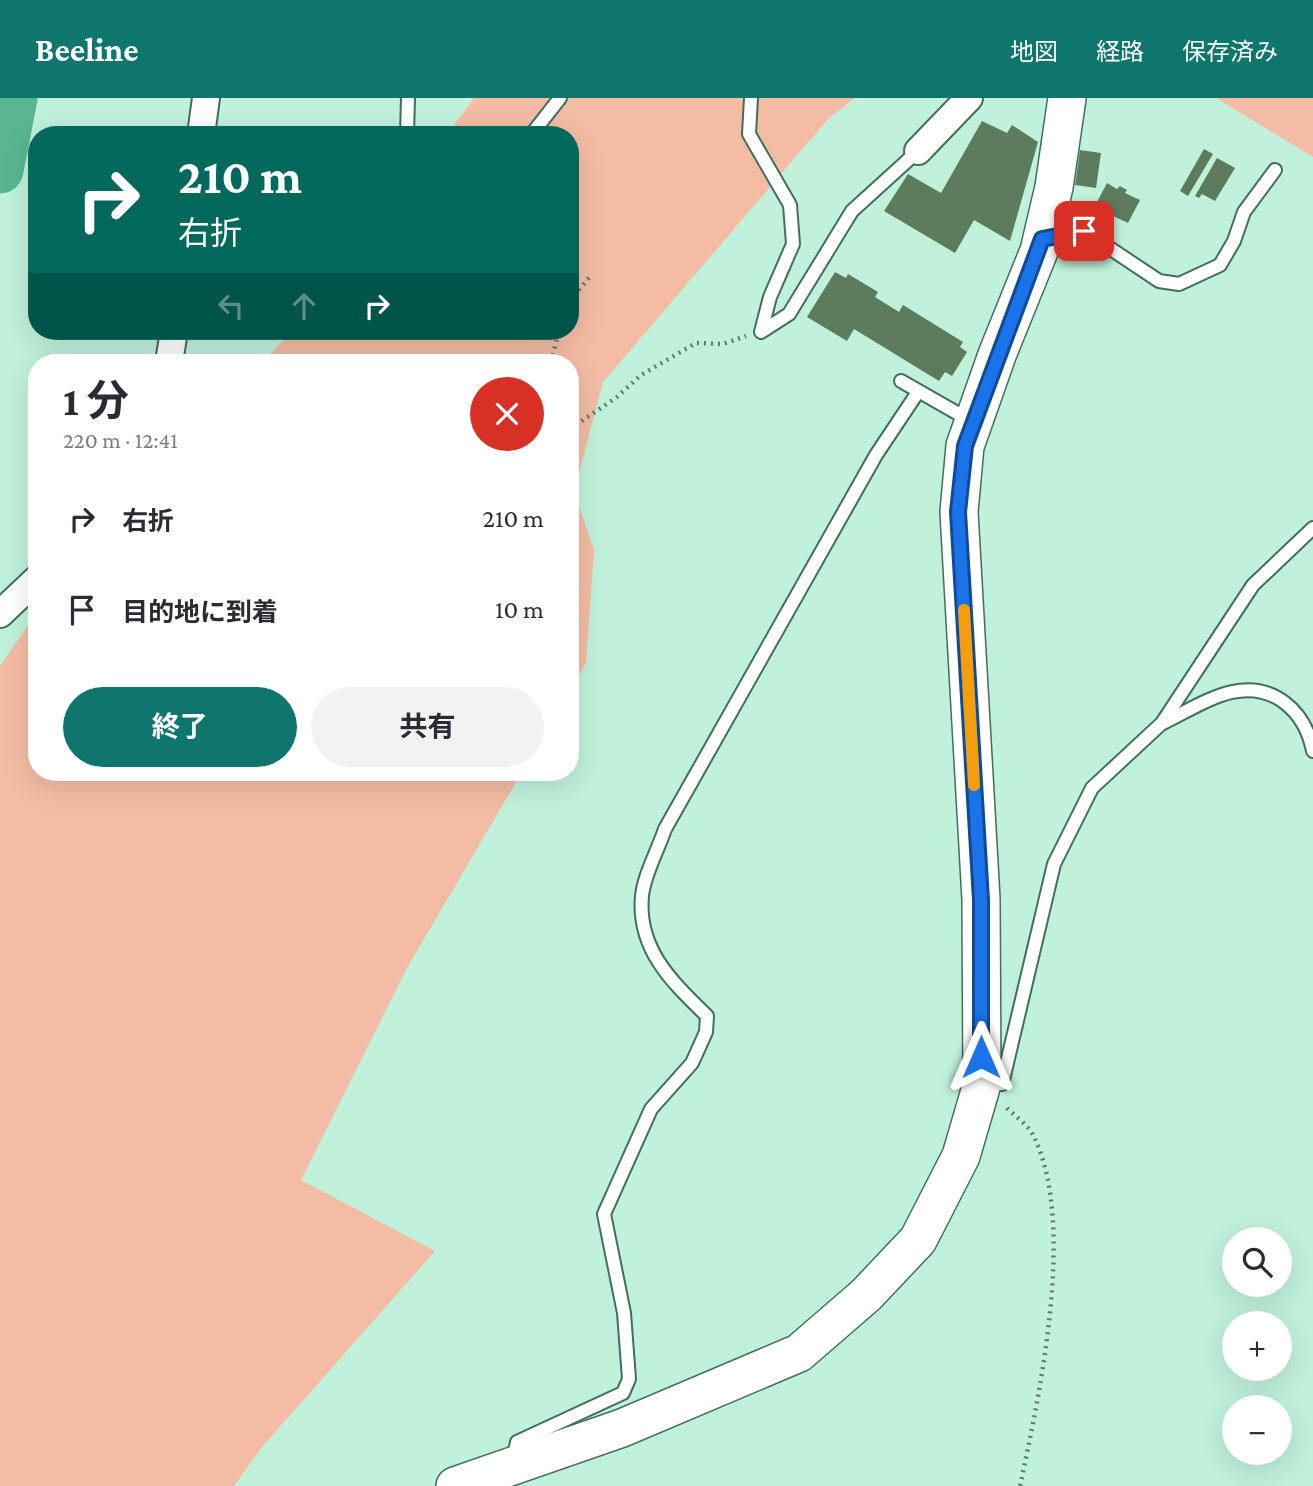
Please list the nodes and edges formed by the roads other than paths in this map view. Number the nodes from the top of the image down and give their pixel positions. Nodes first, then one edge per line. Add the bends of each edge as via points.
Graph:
1 (206, 98) edge
2 (408, 98) edge
3 (560, 98) edge
4 (751, 98) edge
5 (968, 98) edge
6 (1067, 98) edge
7 (202, 126) edge
8 (407, 126) edge
9 (538, 126) edge
10 (918, 150) joint
11 (1275, 170) dead end
12 (1042, 239) junction
13 (901, 381) dead end
14 (918, 392) junction
15 (973, 422) junction
16 (1313, 528) edge
17 (28, 588) edge
18 (0, 614) edge
19 (1162, 723) junction
20 (1313, 751) edge
21 (982, 1084) junction
22 (511, 1467) junction
23 (455, 1486) edge

1 - 7 street
2 - 8 lane
3 - 9 lane
4 - 10 lane via 749,134 790,205 793,244 770,297 761,332 789,314 852,211
5 - 10 street
6 - 12 street
11 - 12 lane via 1244,212 1220,265 1179,284 1159,281 1084,231
12 - 15 street
13 - 14 lane
14 - 15 lane
14 - 22 lane via 876,455 665,829 642,896 646,941 667,978 707,1016 706,1032 692,1063 651,1110 604,1214 624,1313 629,1380 624,1393 517,1442
15 - 21 street via 965,446 958,512 981,900
16 - 19 lane via 1253,585
17 - 18 street
19 - 20 lane via 1232,692 1268,691 1294,707
19 - 21 lane via 1092,788 1054,864 1002,1084
21 - 22 street via 961,1156 918,1240 866,1295 799,1353 622,1428
22 - 23 street

